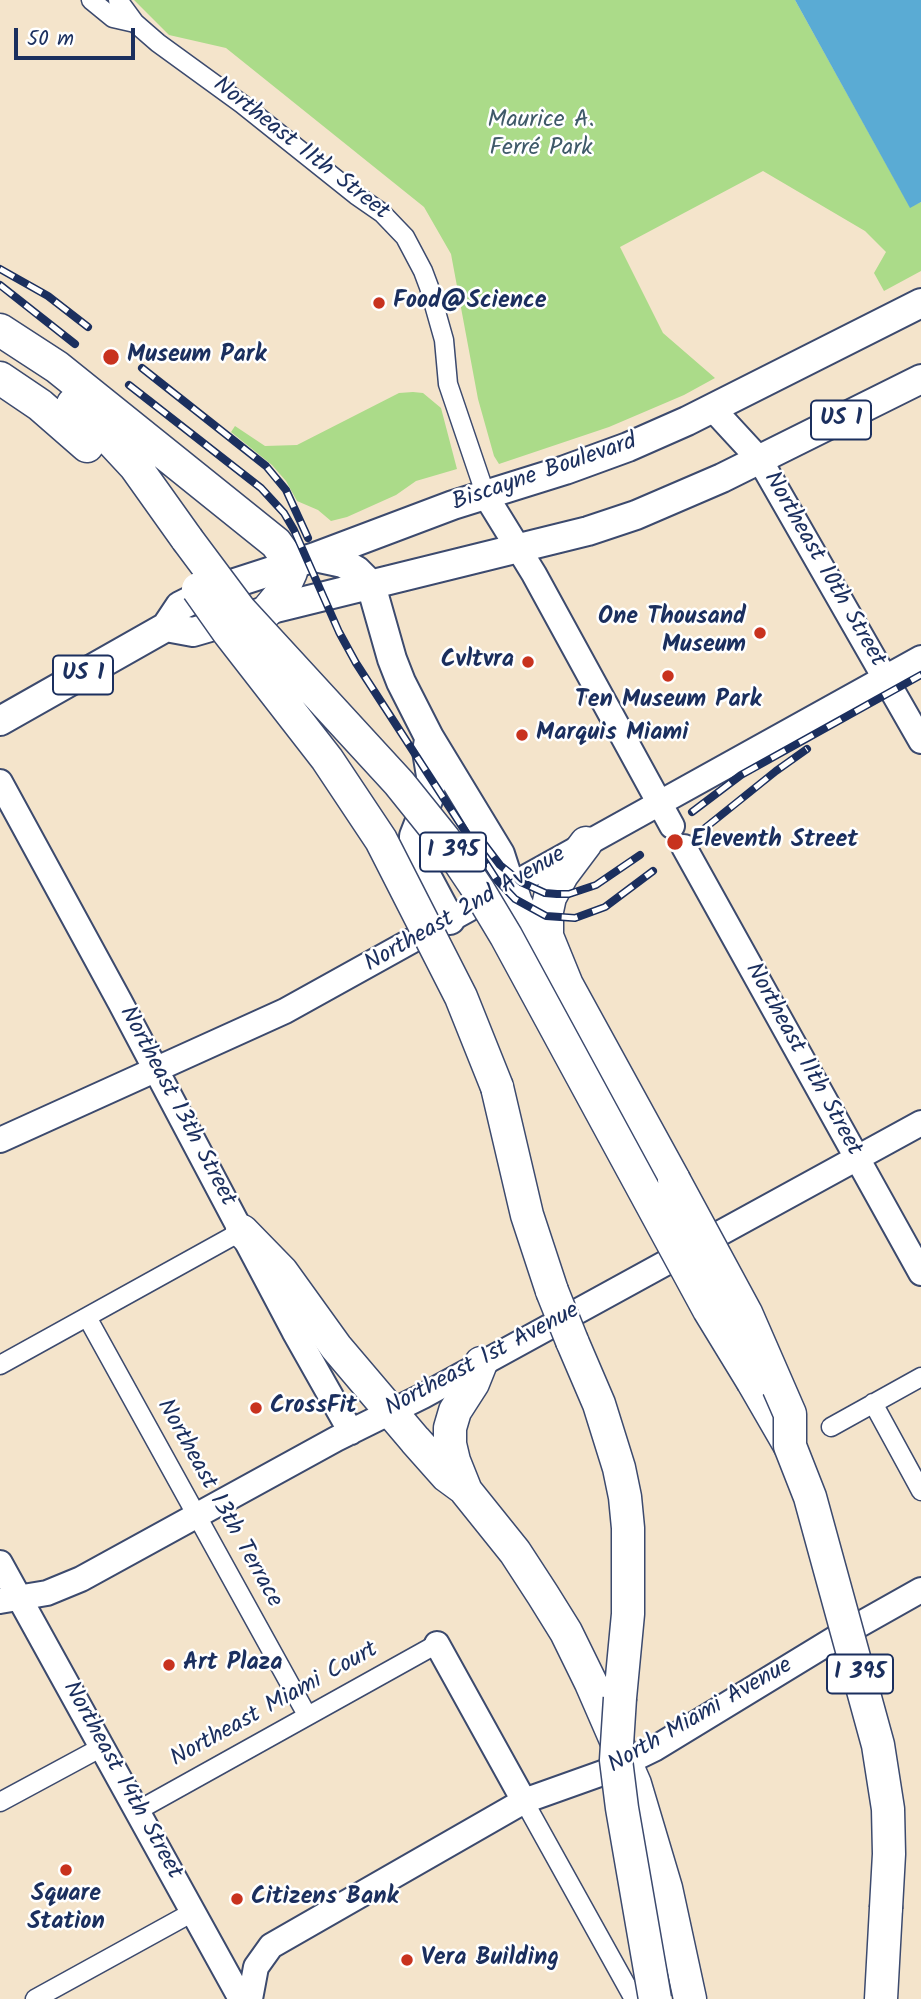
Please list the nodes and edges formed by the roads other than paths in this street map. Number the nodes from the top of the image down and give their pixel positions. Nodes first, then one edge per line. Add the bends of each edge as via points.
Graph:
1 (90, 0) edge
2 (118, 0) edge
3 (135, 23) junction
4 (921, 303) edge
5 (0, 330) edge
6 (0, 354) edge
7 (0, 378) edge
8 (921, 379) edge
9 (712, 408) junction
10 (761, 460) junction
11 (486, 496) junction
12 (177, 543) junction
13 (519, 547) junction
14 (303, 561) junction
15 (371, 585) junction
16 (267, 611) junction
17 (166, 628) junction
18 (921, 658) edge
19 (885, 678) junction
20 (0, 722) edge
21 (429, 737) junction
22 (921, 741) edge
23 (0, 782) edge
24 (659, 802) junction
25 (586, 843) junction
26 (510, 885) junction
27 (450, 920) junction
28 (567, 985) junction
29 (155, 1069) junction
30 (921, 1123) edge
31 (0, 1140) edge
32 (856, 1158) junction
33 (242, 1231) junction
34 (921, 1273) edge
35 (87, 1317) junction
36 (481, 1363) junction
37 (0, 1365) edge
38 (921, 1377) edge
39 (873, 1403) junction
40 (391, 1412) junction
41 (831, 1427) dead end
42 (351, 1432) junction
43 (790, 1446) junction
44 (466, 1490) junction
45 (921, 1491) edge
46 (196, 1517) junction
47 (0, 1563) edge
48 (921, 1590) edge
49 (9, 1599) edge
50 (437, 1644) joint
51 (307, 1715) junction
52 (102, 1747) junction
53 (627, 1764) junction
54 (0, 1801) edge
55 (524, 1801) junction
56 (137, 1811) junction
57 (193, 1912) junction
58 (35, 1999) edge
59 (241, 1999) edge
60 (250, 1999) edge
61 (634, 1999) edge
62 (655, 1999) edge
63 (690, 1999) edge
64 (881, 1999) edge

1 - 3 street, Northeast 11th Street via 113,18
2 - 3 street, Northeast 11th Street
3 - 11 street, Northeast 11th Street via 394,223 426,279 444,340 448,384
4 - 9 main road, Biscayne Boulevard / US 1
5 - 14 highway via 57,367 285,553
6 - 12 highway, I 395 via 42,380 95,423 135,466
7 - 12 highway, I 395 via 88,446
8 - 10 main road, US 1
9 - 10 main road, Northeast 10th Street
9 - 11 main road, Biscayne Boulevard / US 1 via 628,447
10 - 13 main road, US 1 via 636,515
10 - 19 main road, Northeast 10th Street
11 - 13 main road, Northeast 11th Street
11 - 14 main road, Biscayne Boulevard / US 1
12 - 43 highway, I 395, bridge via 399,783 444,839 506,936 709,1310
12 - 62 highway, I 395, bridge via 229,633 327,759 381,840 433,939 497,1087 530,1227 599,1404 625,1497 629,1602 617,1760
13 - 15 main road, US 1
13 - 24 main road, Northeast 11th Street
14 - 15 main road via 343,563
14 - 16 highway
14 - 17 main road, Biscayne Boulevard / US 1 via 210,591 180,606
15 - 16 main road, US 1
15 - 21 main road via 391,659
16 - 17 main road, US 1 via 193,632
17 - 20 main road, Biscayne Boulevard / US 1
18 - 19 main road, Northeast 2nd Avenue
19 - 22 main road, Northeast 10th Street
19 - 24 main road, Northeast 2nd Avenue
21 - 26 main road via 500,854
21 - 27 main road via 430,795 414,847
23 - 29 main road, Northeast 13th Street
24 - 25 main road, Northeast 2nd Avenue
24 - 32 main road, Northeast 11th Street
25 - 26 main road, Northeast 2nd Avenue
25 - 28 highway via 557,883 547,912 547,936
26 - 27 main road, Northeast 2nd Avenue
26 - 28 highway via 549,964
27 - 29 main road, Northeast 2nd Avenue via 285,1012
28 - 43 highway, bridge via 765,1352 790,1413
29 - 31 main road, Northeast 2nd Avenue
29 - 33 main road, Northeast 13th Street
30 - 32 main road, Northeast 1st Avenue
32 - 34 main road, Northeast 11th Street
32 - 36 main road, Northeast 1st Avenue
33 - 35 street
33 - 40 highway via 282,1272
33 - 42 main road, Northeast 13th Street
35 - 37 street
35 - 46 street, Northeast 13th Terrace
36 - 40 main road, Northeast 1st Avenue
36 - 44 highway via 450,1428 454,1461
38 - 39 street
39 - 41 street
39 - 45 street
40 - 42 main road, Northeast 1st Avenue
40 - 44 highway via 447,1476
42 - 46 main road, Northeast 1st Avenue
43 - 64 highway, I 395, bridge via 824,1547 884,1776 889,1854
44 - 53 highway via 515,1552 566,1632
46 - 49 main road, Northeast 1st Avenue via 66,1586
46 - 51 street, Northeast 13th Terrace
47 - 49 main road, Northeast 14th Street
48 - 53 main road, North Miami Avenue
49 - 52 main road, Northeast 14th Street
50 - 51 street, Northeast Miami Court
50 - 55 main road
51 - 56 street, Northeast Miami Court
52 - 54 street
52 - 56 main road, Northeast 14th Street
53 - 55 main road, North Miami Avenue
53 - 63 highway via 666,1888
55 - 60 main road, North Miami Avenue via 271,1946 256,1967
55 - 61 street
56 - 57 main road, Northeast 14th Street
57 - 58 street
57 - 59 main road, Northeast 14th Street

